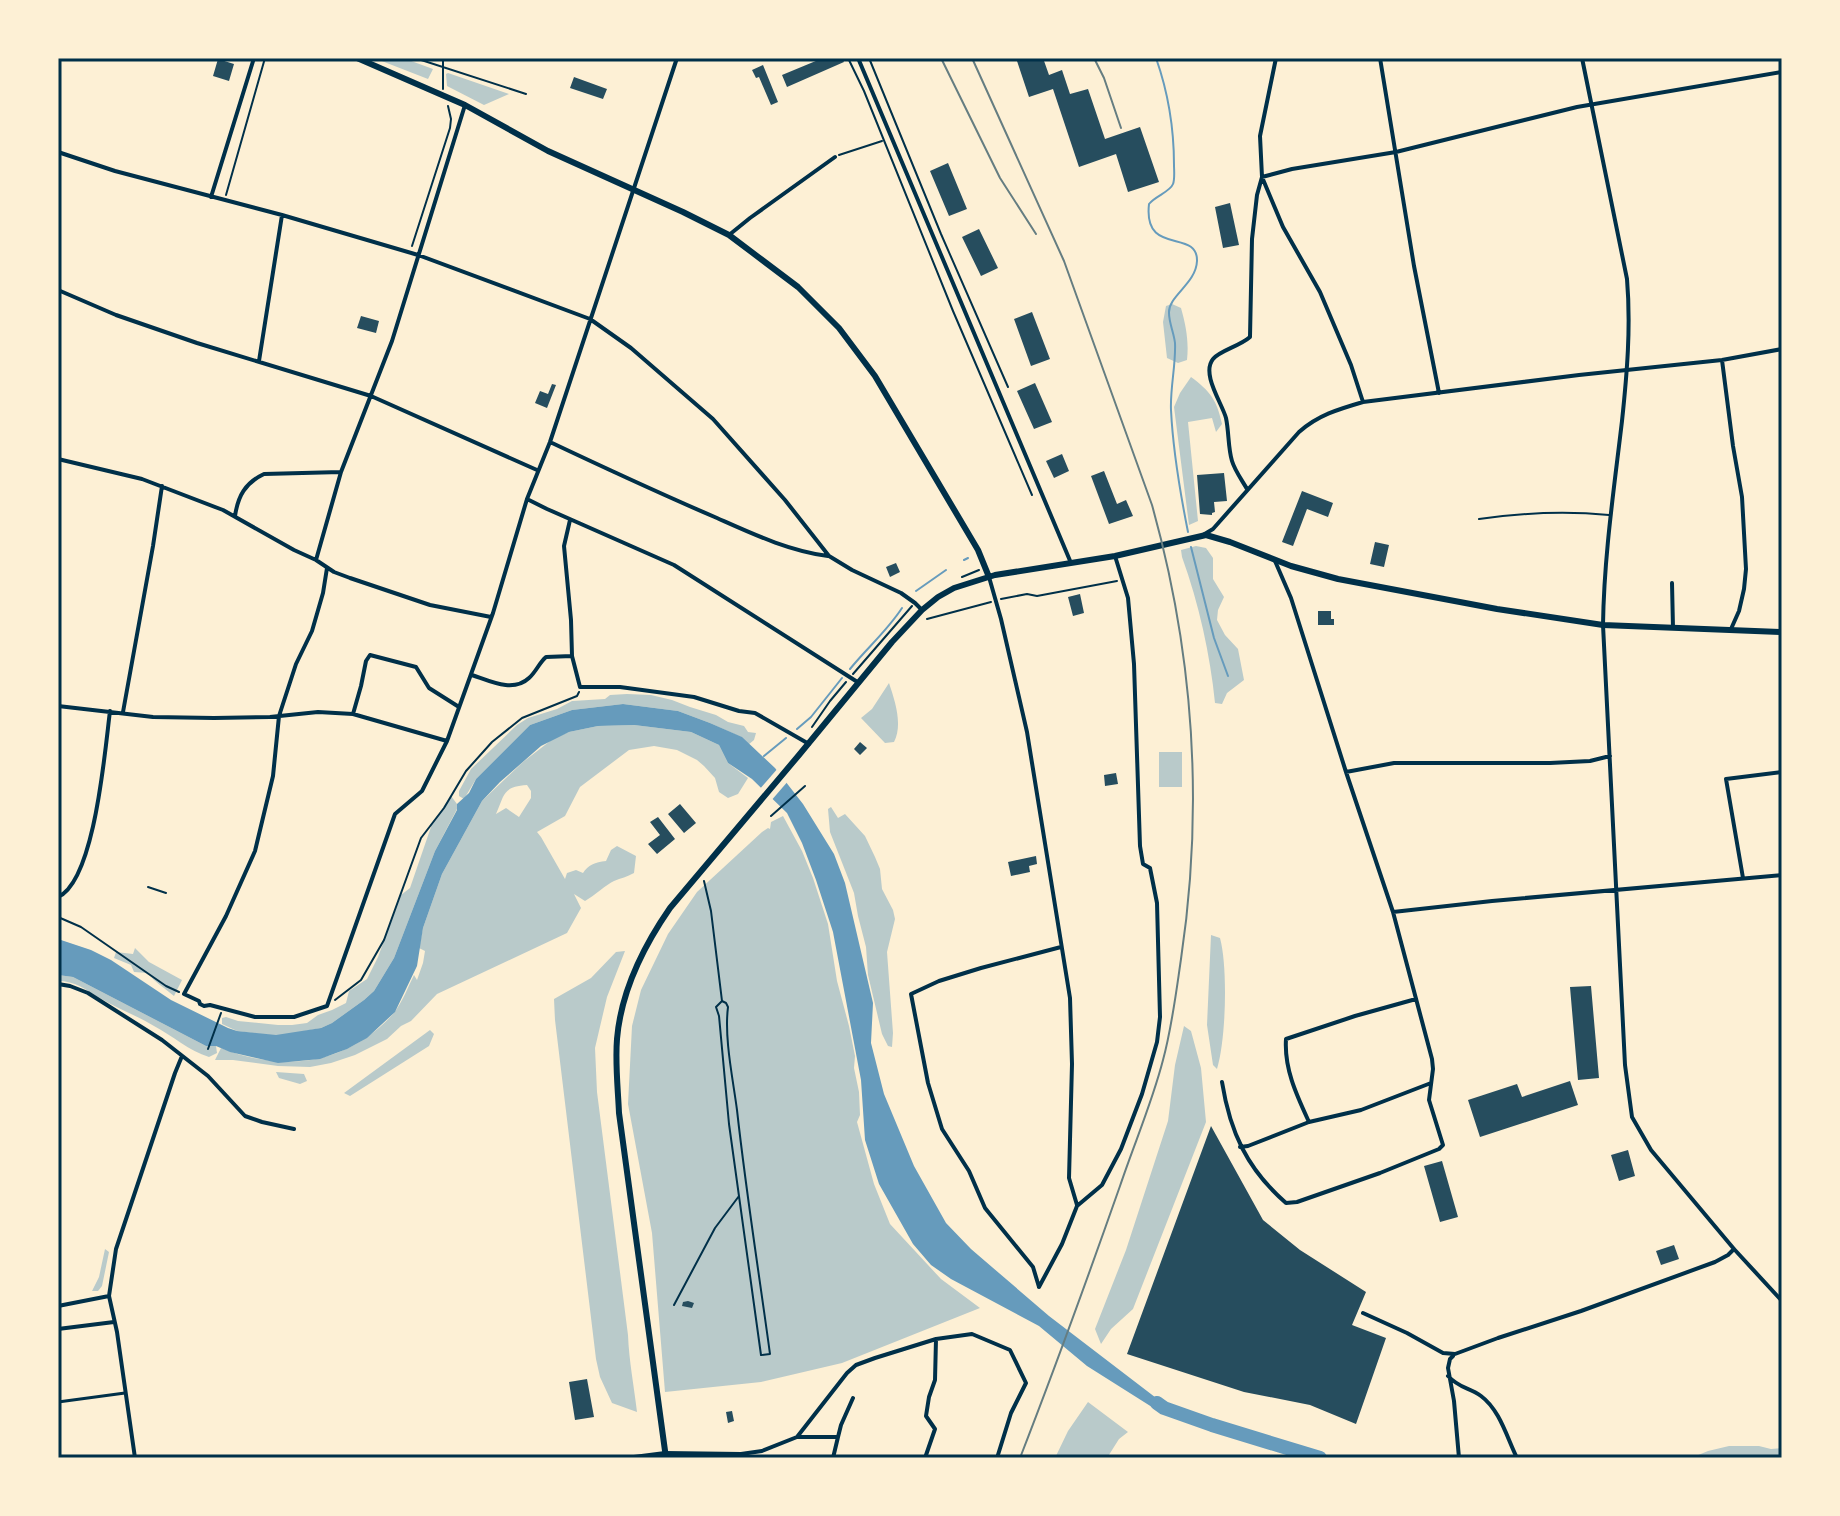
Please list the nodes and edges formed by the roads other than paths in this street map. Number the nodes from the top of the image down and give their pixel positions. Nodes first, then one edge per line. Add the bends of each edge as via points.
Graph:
1 (254, 58) edge
2 (357, 58) edge
3 (677, 58) edge
4 (858, 58) edge
5 (1276, 58) edge
6 (1380, 58) edge
7 (1582, 58) edge
8 (1782, 72) edge
9 (1591, 104) junction
10 (465, 105) junction
11 (58, 152) edge
12 (1396, 152) junction
13 (835, 157) road end
14 (1262, 177) junction
15 (633, 189) junction
16 (211, 197) junction
17 (282, 215) junction
18 (729, 235) junction
19 (418, 255) junction
20 (58, 290) edge
21 (590, 319) junction
22 (1782, 349) edge
23 (1722, 360) junction
24 (259, 361) junction
25 (1627, 370) junction
26 (1439, 393) junction
27 (371, 396) junction
28 (1363, 402) junction
29 (550, 442) junction
30 (58, 459) edge
31 (537, 470) junction
32 (341, 472) junction
33 (162, 486) junction
34 (1247, 489) junction
35 (527, 499) junction
36 (1611, 515) junction
37 (235, 516) junction
38 (1479, 519) dead end
39 (570, 520) junction
40 (1201, 536) junction
41 (829, 556) junction
42 (1115, 556) junction
43 (316, 560) junction
44 (1275, 561) junction
45 (1071, 563) junction
46 (327, 568) junction
47 (989, 577) junction
48 (1672, 583) dead end
49 (922, 610) junction
50 (491, 617) junction
51 (1603, 625) junction
52 (1673, 628) junction
53 (1731, 630) junction
54 (1782, 632) edge
55 (572, 656) junction
56 (472, 675) junction
57 (859, 683) junction
58 (58, 706) edge
59 (459, 707) junction
60 (110, 711) junction
61 (123, 712) junction
62 (353, 714) junction
63 (279, 716) junction
64 (447, 741) junction
65 (806, 742) junction
66 (1610, 756) junction
67 (1346, 772) junction
68 (1782, 772) edge
69 (1782, 875) edge
70 (1743, 878) junction
71 (1616, 890) junction
72 (58, 897) edge
73 (1393, 912) junction
74 (1061, 947) junction
75 (58, 984) edge
76 (1416, 999) junction
77 (182, 1056) junction
78 (1222, 1082) dead end
79 (1431, 1083) junction
80 (1309, 1122) junction
81 (294, 1129) dead end
82 (1240, 1147) junction
83 (1077, 1206) junction
84 (1734, 1249) junction
85 (109, 1296) junction
86 (1782, 1301) edge
87 (58, 1306) edge
88 (1363, 1313) dead end
89 (114, 1322) junction
90 (58, 1329) edge
91 (936, 1339) junction
92 (1455, 1354) junction
93 (1448, 1376) junction
94 (125, 1393) junction
95 (853, 1398) dead end
96 (58, 1402) edge
97 (797, 1437) junction
98 (838, 1437) junction
99 (665, 1455) edge
100 (135, 1458) edge
101 (626, 1458) edge
102 (833, 1458) edge
103 (925, 1458) edge
104 (997, 1458) edge
105 (1459, 1458) edge
106 (1517, 1458) edge

1 - 16 street
2 - 10 main road
3 - 15 street
4 - 45 street
5 - 14 street via 1260,136
6 - 12 street
7 - 9 street
8 - 9 street
9 - 12 street
9 - 25 street via 1627,279
10 - 15 main road via 548,151
10 - 19 street
11 - 16 street
12 - 14 street
12 - 26 street
13 - 18 street
14 - 28 street via 1320,292
14 - 34 street via 1252,239 1250,337 1210,362 1233,462
15 - 18 main road
15 - 21 street
16 - 17 street
17 - 19 street
17 - 24 street
18 - 47 main road via 798,287 857,351 978,550
19 - 21 street
19 - 27 street
20 - 24 street via 116,315
21 - 29 street
21 - 41 street via 713,419
22 - 23 street
23 - 25 street
23 - 53 street via 1742,497 1746,569
24 - 27 street
25 - 26 street
25 - 36 street
26 - 28 street
27 - 31 street
27 - 32 street
28 - 34 street via 1310,422
29 - 31 street
29 - 41 street via 727,523 806,553
30 - 33 street
31 - 35 street
32 - 37 street via 264,474 243,490
32 - 43 street
33 - 37 street
33 - 61 street
34 - 40 street
35 - 39 street
35 - 50 street
36 - 38 lane
36 - 51 street
37 - 43 street
39 - 55 street via 564,546
39 - 57 street via 674,565
40 - 42 main road
40 - 44 main road
41 - 49 street via 901,593
42 - 45 main road
42 - 83 street via 1128,598 1140,846 1157,903 1160,1017 1142,1094 1121,1149 1102,1185
43 - 46 street
44 - 51 main road via 1414,595
44 - 67 street
45 - 47 main road
46 - 50 street via 430,605
46 - 63 street via 312,631
47 - 49 main road via 954,588
47 - 74 street via 1027,732
48 - 52 street
49 - 57 main road
50 - 56 street
51 - 52 main road
51 - 66 street
52 - 53 main road
53 - 54 main road
55 - 56 street via 546,657 528,679 513,685
55 - 65 street via 580,687 694,697 755,713
56 - 59 street
57 - 65 main road
58 - 60 street
59 - 62 street via 429,688 416,667 370,655
59 - 64 street
60 - 61 street
60 - 72 street via 96,818 80,869 66,894
61 - 63 street
62 - 63 street
62 - 64 street
63 - 64 street via 273,776 255,851 184,994 204,1006 255,1017 294,1017 327,1006 395,814 422,791
65 - 99 main road via 654,932 629,984 617,1036 619,1113
66 - 67 street via 1550,763 1394,763
66 - 71 street
67 - 73 street
68 - 70 street via 1726,779
69 - 70 street
70 - 71 street
71 - 73 street
71 - 84 street via 1632,1117 1651,1150
73 - 76 street
74 - 83 street via 1072,1051 1069,1178
74 - 83 street via 939,981 911,994 942,1129 985,1208 1033,1267 1039,1287
75 - 77 street via 100,1000
76 - 79 street via 1432,1059
76 - 80 street via 1286,1039 1291,1080
77 - 81 street via 245,1116
77 - 85 street via 116,1249
78 - 82 street
79 - 80 street via 1361,1110
79 - 82 street via 1429,1100 1443,1145 1439,1149 1297,1202 1286,1203 1268,1187
80 - 82 street
84 - 86 street
84 - 92 street via 1715,1262
85 - 87 street
85 - 89 street
88 - 92 street
89 - 90 street
89 - 94 street
91 - 97 street via 856,1365
91 - 103 street via 935,1380 926,1416 935,1429
91 - 104 street via 972,1334 1010,1350 1026,1383
92 - 93 street
93 - 105 street
93 - 106 street via 1482,1397
94 - 96 street
94 - 100 street
95 - 98 street
97 - 98 street
97 - 99 street via 741,1454
98 - 102 street
99 - 101 street

